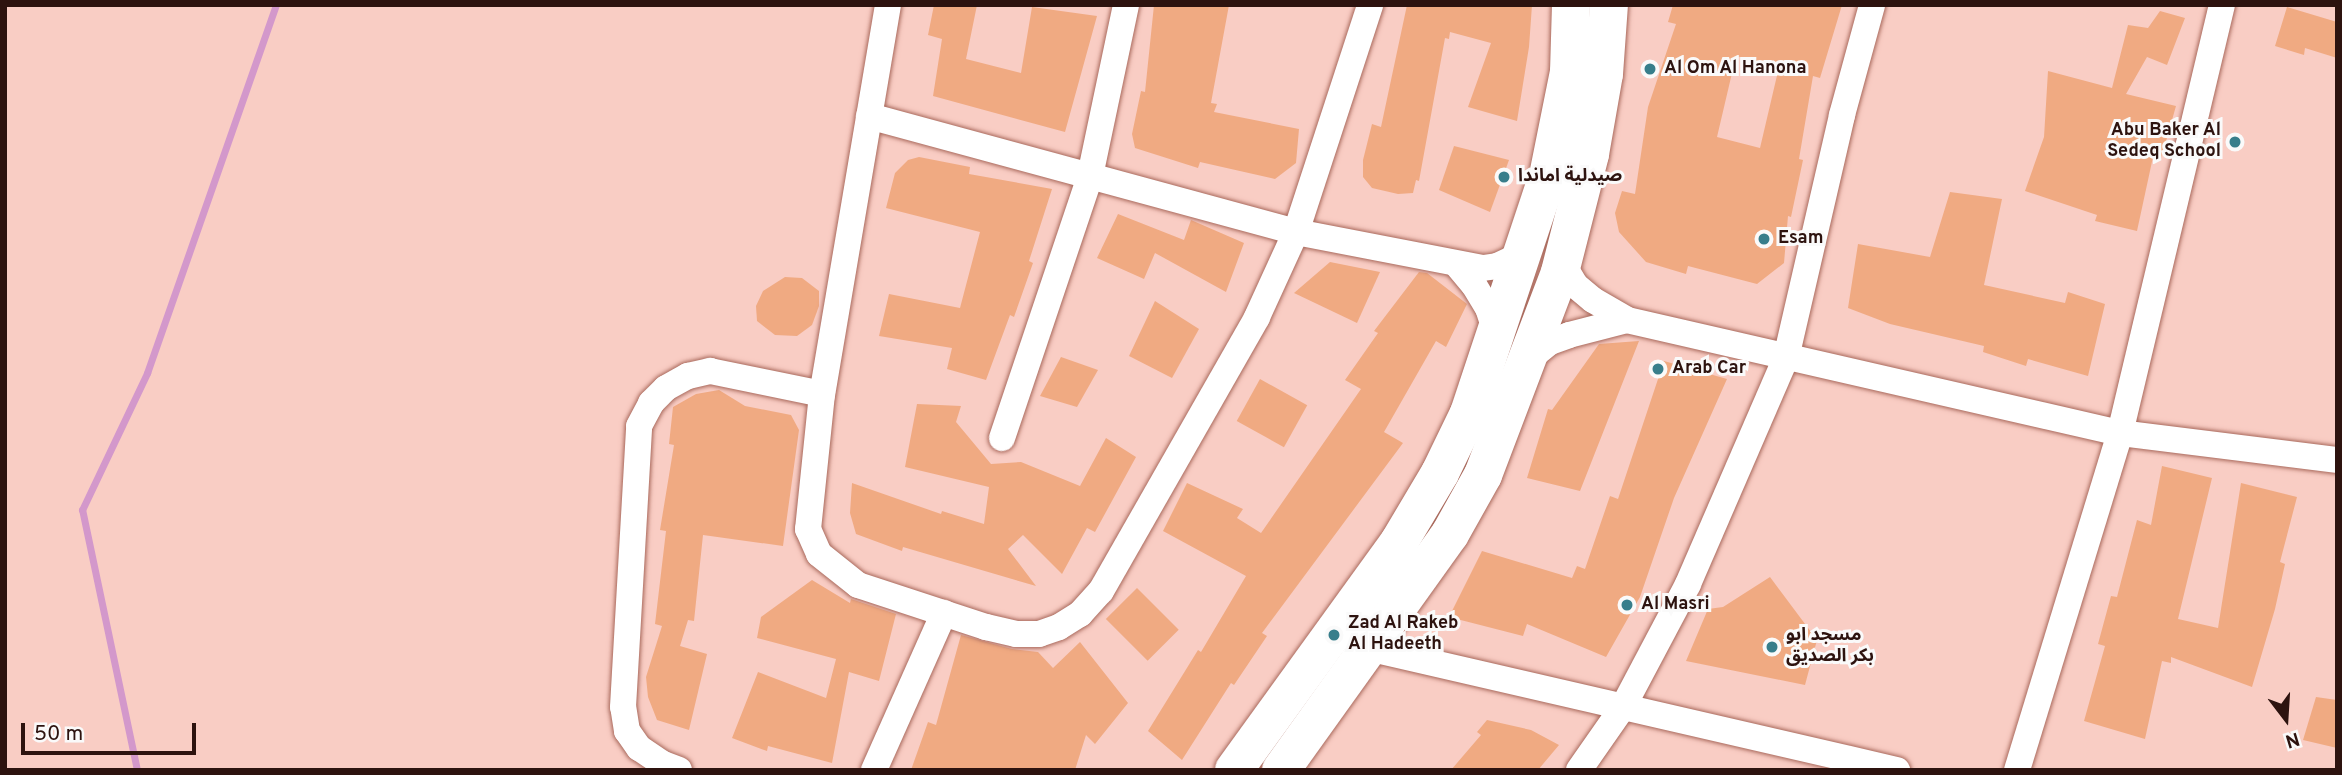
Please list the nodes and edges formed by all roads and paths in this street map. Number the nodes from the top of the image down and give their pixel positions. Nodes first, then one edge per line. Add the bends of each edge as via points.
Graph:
1 (888, 5) edge
2 (1126, 5) edge
3 (1370, 5) edge
4 (1571, 5) edge
5 (1609, 5) edge
6 (1872, 5) edge
7 (2222, 5) edge
8 (869, 116) junction
9 (1090, 176) junction
10 (1296, 232) junction
11 (1522, 254) junction
12 (1562, 263) junction
13 (1457, 265) junction
14 (1628, 320) junction
15 (1496, 332) junction
16 (1786, 358) junction
17 (1528, 359) junction
18 (822, 394) junction
19 (2120, 433) junction
20 (1002, 438) dead end
21 (2337, 460) edge
22 (944, 613) junction
23 (1335, 630) junction
24 (1368, 648) junction
25 (1623, 707) junction
26 (679, 770) edge
27 (874, 770) edge
28 (1234, 770) edge
29 (1281, 770) edge
30 (1579, 770) edge
31 (1897, 770) edge
32 (2017, 770) edge

1 - 8 street
2 - 9 street
3 - 10 street
4 - 11 main road via 1569,72 1548,176
5 - 12 main road via 1593,140
6 - 16 street
7 - 19 street
8 - 9 street
8 - 18 street
9 - 10 street
9 - 20 street
10 - 13 street
10 - 22 street via 1257,317 1101,592 1080,614 1039,634 1016,634
11 - 13 street via 1497,266
11 - 15 main road
12 - 14 street via 1575,285
12 - 17 main road
13 - 15 street via 1481,297
14 - 16 street
14 - 17 street via 1550,342
15 - 23 main road via 1469,413 1440,473 1399,542
16 - 19 street
16 - 25 street via 1688,584
17 - 24 main road via 1476,487 1450,534
18 - 22 street via 808,529 819,554 858,585
18 - 26 street via 710,371 666,388 639,426 623,707 627,731 639,748
19 - 21 street
19 - 32 street
22 - 27 street
23 - 24 street
23 - 28 main road
24 - 25 street
24 - 29 main road
25 - 30 street
25 - 31 street

